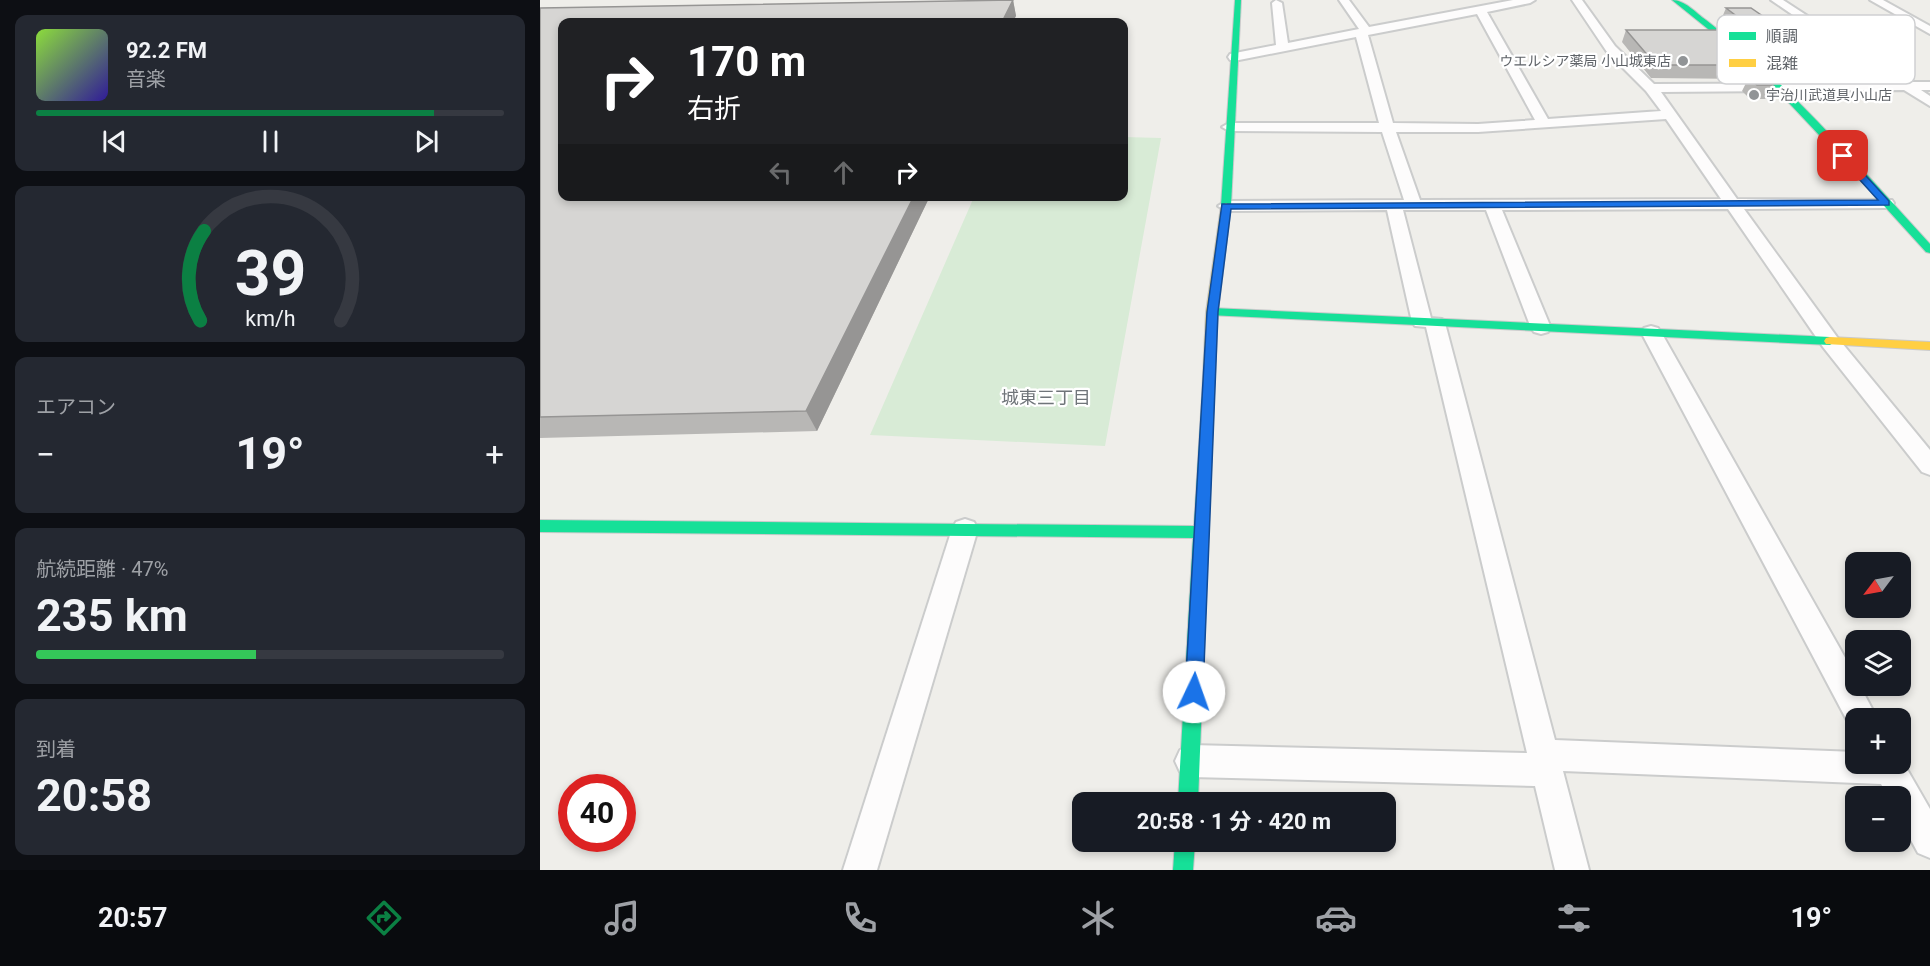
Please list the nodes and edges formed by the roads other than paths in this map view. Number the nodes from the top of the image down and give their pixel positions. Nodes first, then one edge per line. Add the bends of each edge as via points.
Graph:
1 (1238, 0) edge
2 (1344, 0) edge
3 (1530, 0) edge
4 (1577, 0) edge
5 (1675, 0) edge
6 (1776, 0) edge
7 (1875, 0) edge
8 (1277, 3) dead end
9 (1480, 9) junction
10 (1799, 15) edge
11 (1902, 15) edge
12 (1915, 23) edge
13 (1363, 31) junction
14 (1717, 31) edge
15 (1930, 31) edge
16 (1282, 47) junction
17 (1234, 57) junction
18 (1775, 84) edge
19 (1903, 84) edge
20 (1906, 86) junction
21 (1930, 86) edge
22 (1651, 88) junction
23 (1780, 89) junction
24 (1930, 102) edge
25 (1670, 115) junction
26 (1543, 123) junction
27 (1229, 127) junction
28 (1388, 129) junction
29 (1886, 203) junction
30 (1734, 204) junction
31 (1414, 205) junction
32 (1492, 205) junction
33 (1394, 206) junction
34 (1226, 207) junction
35 (1930, 250) edge
36 (1212, 312) junction
37 (1429, 323) junction
38 (1541, 328) junction
39 (1651, 332) junction
40 (1830, 342) junction
41 (1930, 346) edge
42 (1930, 466) edge
43 (540, 526) edge
44 (965, 529) junction
45 (1201, 532) junction
46 (1857, 708) edge
47 (1191, 761) junction
48 (1544, 763) junction
49 (1845, 766) edge
50 (1892, 774) edge
51 (1189, 792) edge
52 (1930, 841) edge
53 (1184, 852) edge
54 (860, 870) edge
55 (1183, 870) edge
56 (1572, 870) edge

1 - 17 street
2 - 13 street
3 - 9 street
4 - 22 street via 1611,49
5 - 14 street
6 - 10 street
7 - 11 street
8 - 16 street
9 - 13 street
9 - 26 street
12 - 15 street
13 - 16 street
13 - 28 street
16 - 17 street
17 - 27 street
18 - 23 street
19 - 20 street
20 - 21 street
20 - 23 street
20 - 24 street
22 - 23 street
22 - 25 street
23 - 29 street
25 - 26 street
25 - 30 street
26 - 28 street
27 - 28 street
27 - 34 street
28 - 31 street
29 - 30 street
29 - 35 street
30 - 32 street
30 - 40 street
31 - 32 street
31 - 33 street
32 - 38 street
33 - 34 street
33 - 37 street
34 - 36 street
36 - 37 street
36 - 45 street
37 - 38 street
37 - 48 street
38 - 39 street
39 - 40 street
39 - 46 street
40 - 41 street
40 - 42 street
43 - 44 street
44 - 45 street
44 - 54 street
45 - 47 street
47 - 48 street
47 - 51 street
48 - 49 street
48 - 56 street
50 - 52 street
53 - 55 street

